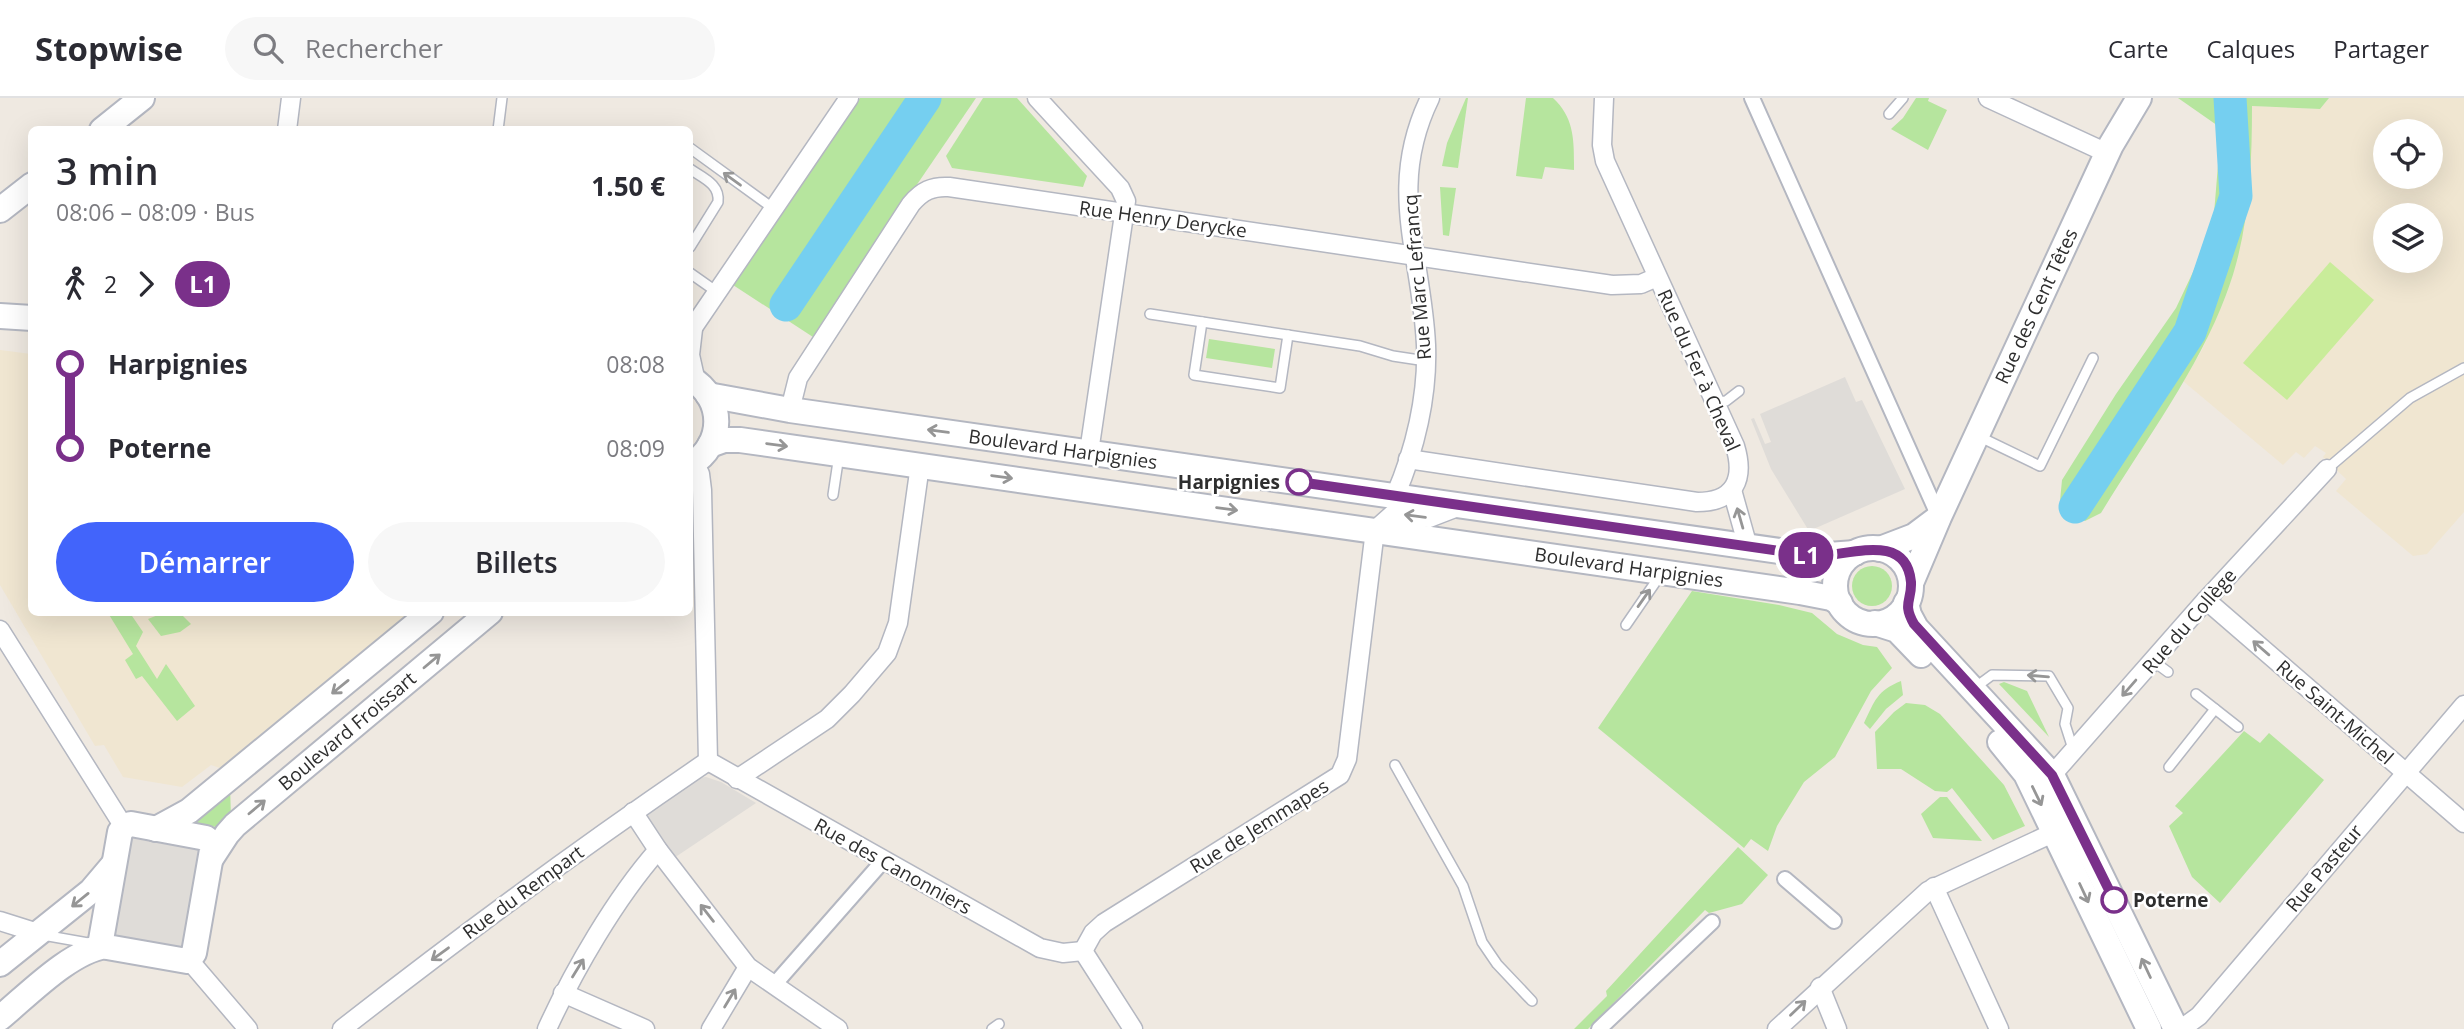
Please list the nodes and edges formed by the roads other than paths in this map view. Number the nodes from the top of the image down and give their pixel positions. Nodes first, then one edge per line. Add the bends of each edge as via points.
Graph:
1 (142, 98) edge
2 (291, 98) edge
3 (502, 98) edge
4 (849, 98) edge
5 (1037, 98) edge
6 (1430, 98) edge
7 (1604, 98) edge
8 (1752, 98) edge
9 (1903, 98) edge
10 (1988, 98) edge
11 (2139, 98) edge
12 (1889, 114) dead end
13 (107, 126) edge
14 (288, 126) edge
15 (498, 126) edge
16 (693, 150) edge
17 (2107, 153) junction
18 (693, 171) edge
19 (28, 188) edge
20 (1, 209) edge
21 (774, 209) junction
22 (1126, 214) junction
23 (693, 242) edge
24 (1413, 256) junction
25 (693, 275) edge
26 (1657, 277) junction
27 (717, 292) junction
28 (1150, 314) dead end
29 (1202, 322) junction
30 (693, 327) edge
31 (1289, 335) junction
32 (2093, 358) dead end
33 (1426, 361) junction
34 (693, 366) edge
35 (2464, 368) edge
36 (698, 385) edge
37 (1739, 391) dead end
38 (1714, 402) junction
39 (790, 410) junction
40 (1977, 435) junction
41 (1089, 453) junction
42 (839, 454) junction
43 (698, 457) edge
44 (1408, 459) junction
45 (920, 465) junction
46 (2327, 468) joint
47 (1732, 490) junction
48 (833, 495) dead end
49 (1395, 496) junction
50 (1460, 506) junction
51 (1939, 517) junction
52 (1375, 530) junction
53 (1748, 547) junction
54 (1880, 549) junction
55 (1855, 553) junction
56 (1662, 572) junction
57 (1909, 593) junction
58 (2206, 600) junction
59 (1840, 603) junction
60 (426, 616) edge
61 (485, 616) edge
62 (1875, 623) junction
63 (1626, 625) dead end
64 (0, 630) edge
65 (2154, 661) junction
66 (2168, 672) dead end
67 (1973, 689) junction
68 (2196, 694) dead end
69 (2464, 705) edge
70 (2215, 709) junction
71 (2238, 727) dead end
72 (2080, 745) junction
73 (708, 761) junction
74 (1395, 765) dead end
75 (2169, 767) dead end
76 (2405, 773) junction
77 (2052, 775) junction
78 (737, 779) junction
79 (633, 812) junction
80 (2464, 823) edge
81 (124, 827) junction
82 (156, 829) junction
83 (2055, 832) junction
84 (658, 850) junction
85 (212, 857) junction
86 (115, 861) junction
87 (883, 861) junction
88 (1785, 879) dead end
89 (1934, 887) junction
90 (0, 921) edge
91 (1834, 921) dead end
92 (1712, 922) dead end
93 (38, 933) junction
94 (105, 945) junction
95 (1083, 951) junction
96 (189, 960) junction
97 (0, 964) edge
98 (748, 967) junction
99 (774, 985) junction
100 (1820, 988) junction
101 (563, 993) junction
102 (1531, 1001) dead end
103 (0, 1018) edge
104 (248, 1029) edge
105 (342, 1029) edge
106 (547, 1029) edge
107 (645, 1029) edge
108 (711, 1029) edge
109 (838, 1029) edge
110 (1133, 1029) edge
111 (1599, 1029) edge
112 (1777, 1029) edge
113 (1837, 1029) edge
114 (1999, 1029) edge
115 (2149, 1029) edge
116 (2176, 1029) edge
117 (2181, 1029) edge

1 - 13 main road
2 - 14 street
3 - 15 lane
4 - 21 street
5 - 22 street via 1120,188
6 - 24 street, Rue Marc Lefrancq via 1411,157 1408,211
7 - 26 street, Rue du Fer à Cheval via 1605,161
8 - 51 street
9 - 12 lane
10 - 17 street
11 - 17 main road, Rue des Cent Têtes
21 -> 16 lane
17 - 40 main road, Rue des Cent Têtes
18 - 23 lane via 715,186 719,196
19 - 20 main road
21 - 27 street
22 - 24 street, Rue Henry Derycke
22 - 39 street, Rue Henry Derycke via 949,187 921,193 798,378
22 - 41 street
24 - 26 street, Rue Henry Derycke via 1620,285
24 - 33 street, Rue Marc Lefrancq
25 - 27 lane
26 - 38 street, Rue du Fer à Cheval
27 - 30 street
28 - 29 lane
29 - 31 lane
29 - 31 lane via 1194,375 1280,388
31 - 33 lane
32 - 40 lane via 2040,466
33 - 44 street, Rue Marc Lefrancq via 1422,405
34 - 36 street
35 - 46 lane via 2398,407
36 - 39 main road, Boulevard Harpignies
36 - 43 main road via 716,417 716,429
37 - 38 lane via 1726,401
38 - 47 street, Rue du Fer à Cheval via 1739,459 1739,478
41 -> 39 main road, Boulevard Harpignies
40 - 51 main road, Rue des Cent Têtes
41 - 49 main road, Boulevard Harpignies
43 -> 42 main road, Boulevard Harpignies via 724,440 740,439
42 - 45 main road, Boulevard Harpignies
42 - 48 lane
43 - 73 street
44 - 47 street via 1698,502 1718,499
44 - 49 street, Rue Marc Lefrancq
45 -> 52 main road, Boulevard Harpignies
45 - 78 street via 898,623 887,653 827,719
46 - 58 street, Rue du Collège
53 -> 47 street
49 - 50 main road, Boulevard Harpignies
50 -> 52 street, Boulevard Harpignies via 1429,518 1393,514
50 - 53 main road, Boulevard Harpignies
51 - 54 main road, Rue des Cent Têtes via 1914,536
51 - 57 main road, Rue des Cent Têtes
52 - 56 main road, Boulevard Harpignies
52 - 95 street, Rue de Jemmapes via 1343,770 1104,923
53 - 55 main road, Boulevard Harpignies via 1815,556
54 - 55 main road
54 - 57 main road via 1894,554 1907,570
55 - 59 main road via 1837,575
56 - 59 main road, Boulevard Harpignies via 1811,593
63 -> 56 lane
57 - 62 main road via 1895,617
57 - 67 main road via 1909,615 1916,628
58 - 65 street, Rue du Collège
76 -> 58 street, Rue Saint-Michel
59 - 62 main road via 1854,618
60 -> 82 main road, Boulevard Froissart via 189,811
85 -> 61 main road, Boulevard Froissart via 235,825
62 -> 83 main road via 1904,637 2018,761
64 - 81 street
65 - 66 lane
65 -> 72 street, Rue du Collège
72 -> 67 lane via 2065,724 2068,708 2049,676 1992,675
67 - 77 main road
68 - 70 lane
69 - 76 street, Rue Pasteur
70 - 71 lane
70 - 75 lane
72 - 77 street, Rue du Collège
73 - 78 street, Rue des Canonniers
73 - 79 street, Rue du Rempart
74 - 102 lane via 1463,886 1482,942
76 - 80 street, Rue Saint-Michel
76 - 117 street, Rue Pasteur via 2199,1016
116 -> 77 main road
78 - 87 street, Rue des Canonniers
79 - 84 street
79 -> 105 street, Rue du Rempart
81 - 82 main road
81 - 86 main road
82 - 85 main road via 209,839 214,846
83 - 89 street
83 -> 115 main road
98 -> 84 street
101 -> 84 street via 639,872
85 - 96 main road
86 -> 93 main road via 91,891
86 - 94 main road via 101,937
87 - 95 street, Rue des Canonniers via 1040,948
87 - 99 street
88 - 91 street
89 - 100 street
89 - 114 street
90 - 93 street
92 - 111 street
93 - 94 lane
93 - 97 main road
94 - 96 main road
94 - 103 main road via 76,956
95 - 110 street
96 - 104 street
98 - 99 street
108 -> 98 street
99 - 109 street
112 -> 100 street
100 - 113 street
101 - 106 street
101 - 107 street

